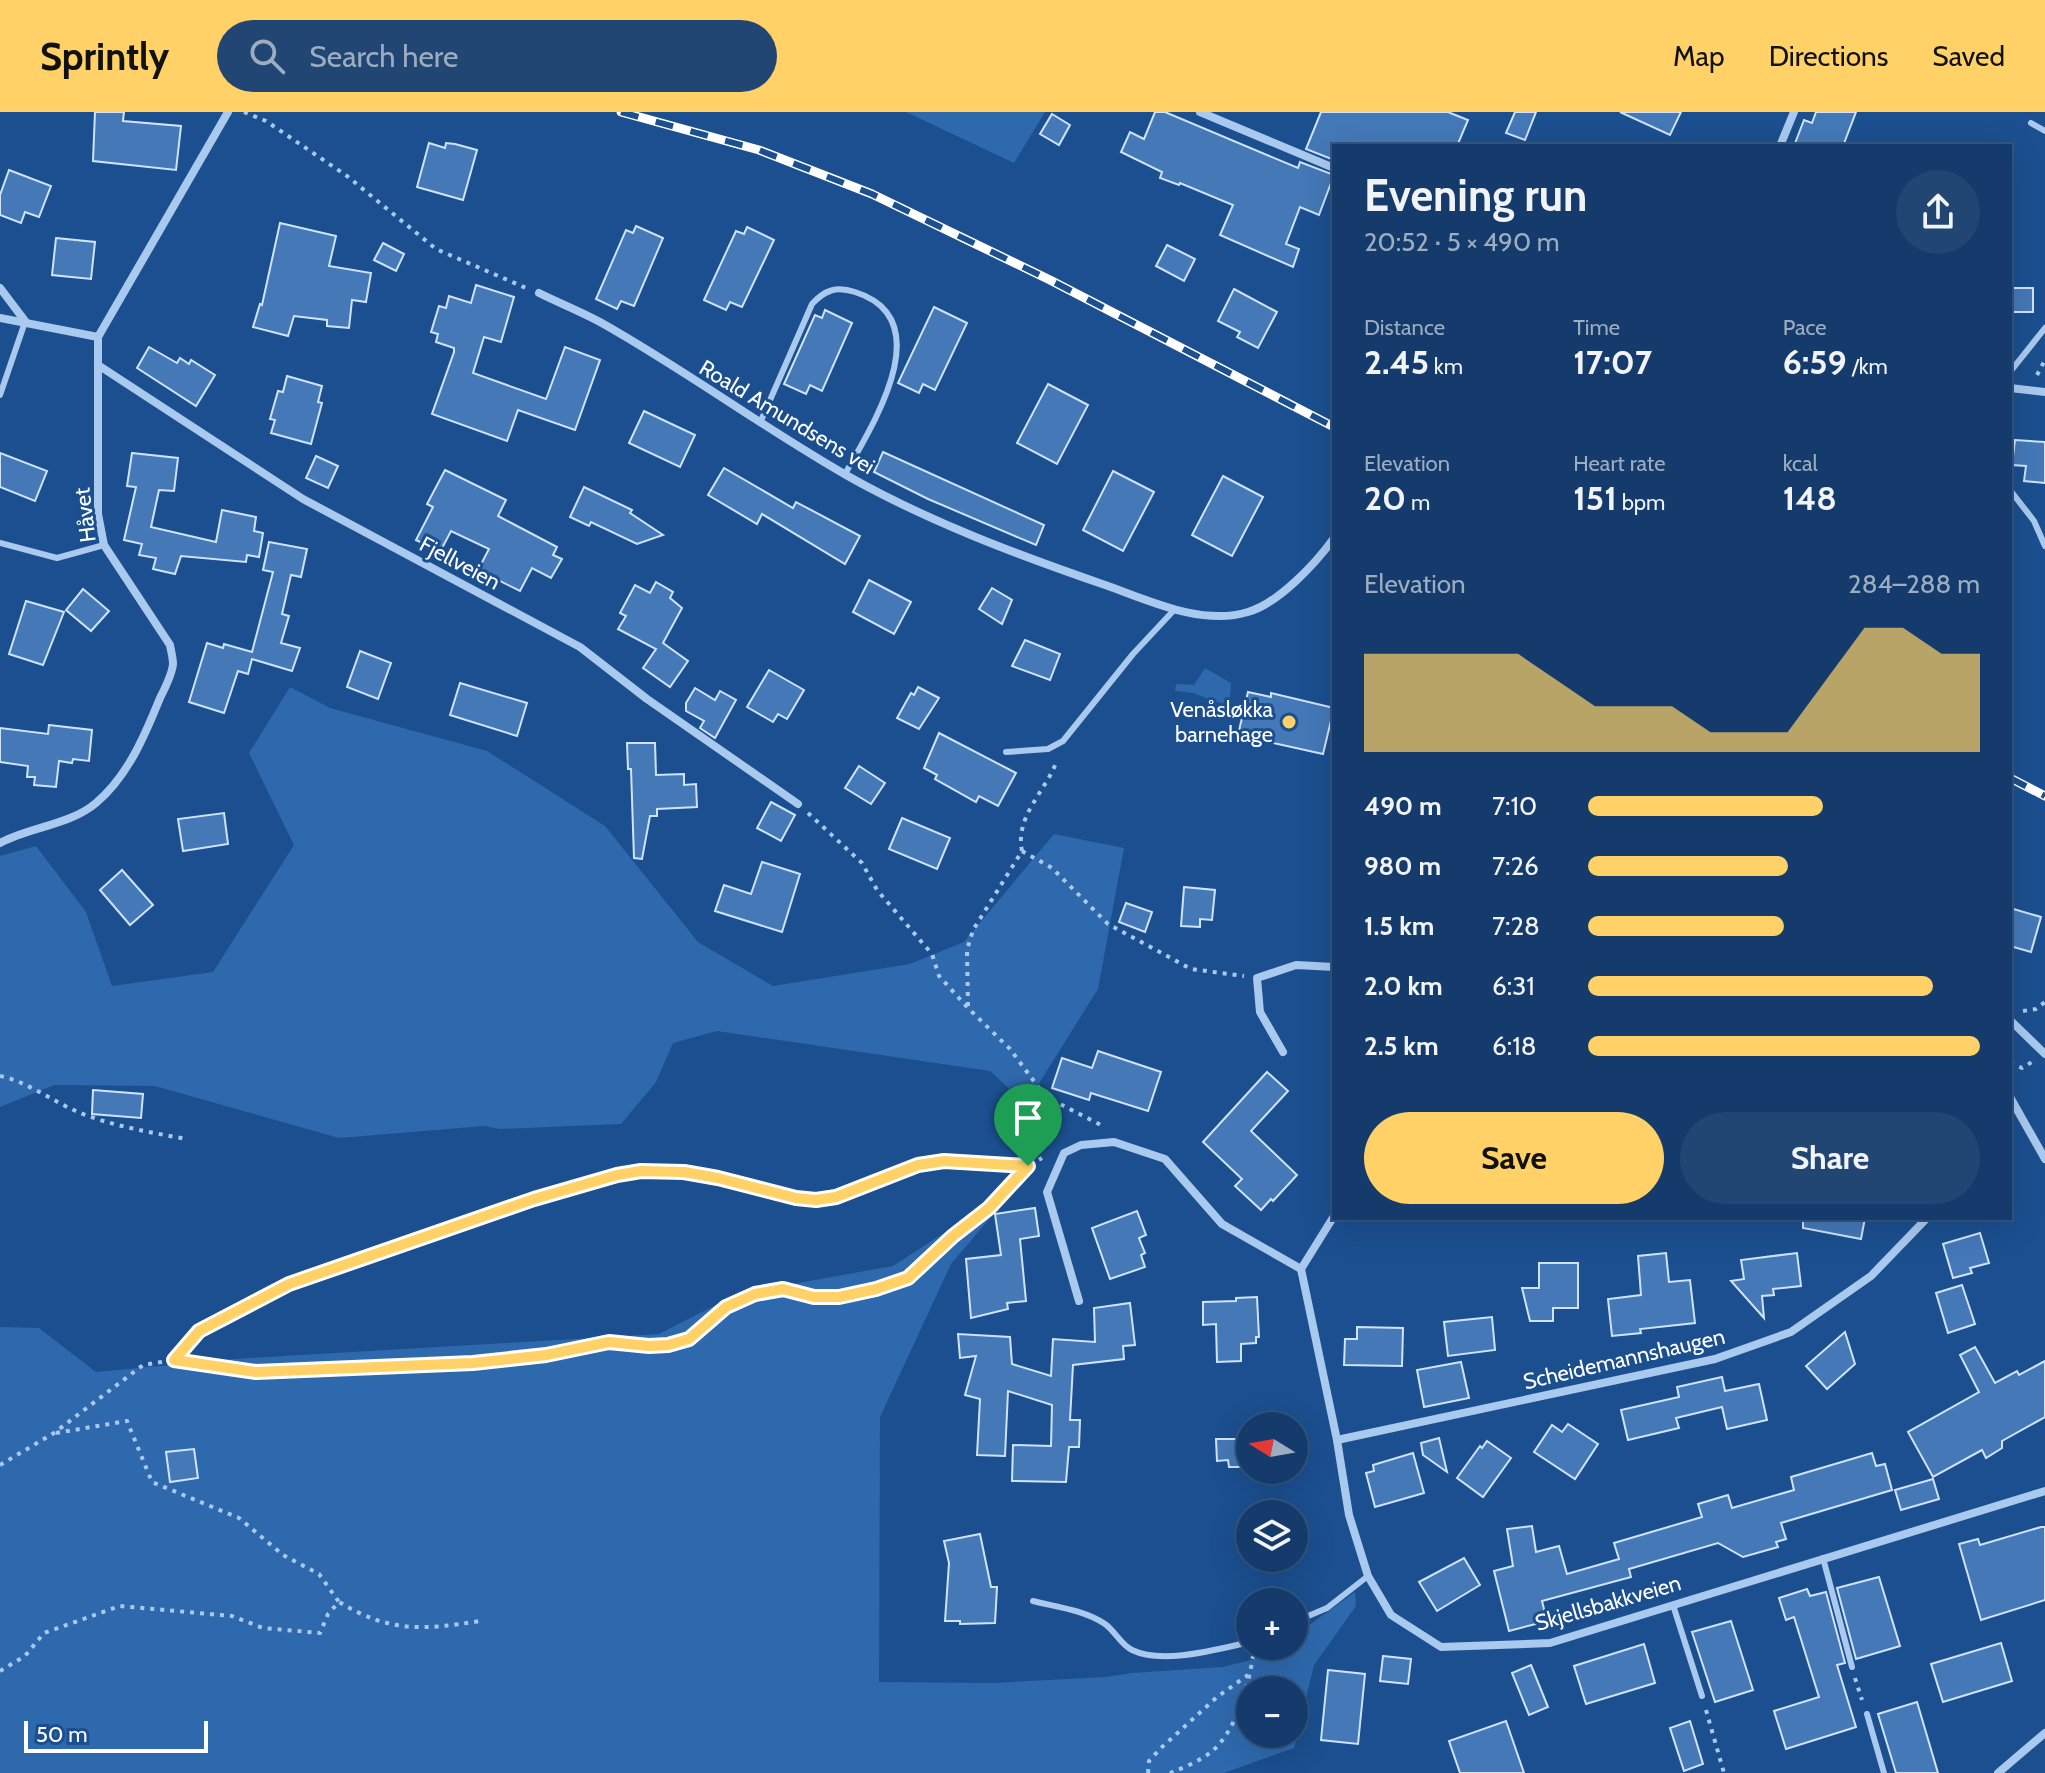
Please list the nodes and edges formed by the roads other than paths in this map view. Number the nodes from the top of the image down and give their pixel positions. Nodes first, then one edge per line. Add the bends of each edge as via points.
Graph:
1 (228, 112) edge
2 (1200, 112) edge
3 (1794, 112) edge
4 (1221, 116) edge
5 (2031, 123) dead end
6 (2045, 131) edge
7 (1781, 144) edge
8 (1332, 167) edge
9 (0, 288) edge
10 (539, 293) road end
11 (0, 318) edge
12 (25, 321) junction
13 (2045, 328) edge
14 (98, 337) junction
15 (98, 365) junction
16 (2012, 369) edge
17 (2012, 388) edge
18 (2045, 392) edge
19 (0, 395) edge
20 (760, 423) junction
21 (845, 474) junction
22 (2012, 493) edge
23 (1332, 541) edge
24 (0, 543) edge
25 (104, 545) junction
26 (2045, 546) edge
27 (1175, 609) junction
28 (1006, 752) dead end
29 (798, 804) road end
30 (0, 843) edge
31 (1332, 967) edge
32 (2012, 1022) edge
33 (1283, 1052) dead end
34 (2045, 1054) edge
35 (2013, 1110) edge
36 (2045, 1159) edge
37 (1332, 1219) edge
38 (1925, 1220) edge
39 (1301, 1269) junction
40 (1079, 1301) dead end
41 (1337, 1440) junction
42 (2045, 1491) edge
43 (1823, 1558) junction
44 (1368, 1576) junction
45 (1033, 1601) dead end
46 (1673, 1604) junction
47 (1308, 1616) edge
48 (1236, 1647) edge
49 (1852, 1667) road end
50 (1702, 1696) road end
51 (1867, 1714) road end
52 (2045, 1733) edge
53 (2002, 1772) edge
54 (1884, 1773) edge

1 - 14 street
2 - 4 street
3 - 7 street
4 - 8 street
5 - 6 lane
9 - 12 street
10 - 20 street, Roald Amundsens vei via 599,321
11 - 12 street
12 - 14 street
12 - 19 lane
13 - 16 lane
14 - 15 street, Håvet
15 - 25 street, Håvet via 98,514
15 - 29 street, Fjellveien via 303,499 580,647
17 - 18 street
20 - 21 street, Roald Amundsens vei
20 - 21 lane via 812,304 832,288 870,297 890,314 897,358 883,402
21 - 27 street, Roald Amundsens vei via 951,528
22 - 26 lane
23 - 27 street, Roald Amundsens vei via 1277,597 1248,612 1214,616
24 - 25 lane via 57,558
25 - 30 street, Håvet via 170,645 169,679 142,740 96,803
27 - 28 lane via 1063,741 1048,749
31 - 33 street via 1296,965 1257,978 1260,1012
32 - 34 street
35 - 36 street
37 - 39 street
38 - 41 street, Scheidemannshaugen via 1871,1276 1791,1332 1715,1359
39 - 40 street via 1222,1224 1165,1159 1114,1142 1081,1145 1064,1153 1047,1192
39 - 41 street, Skjellsbakkveien
41 - 44 street, Skjellsbakkveien via 1349,1515
42 - 43 street, Skjellsbakkveien
43 - 46 street, Skjellsbakkveien
43 - 49 lane
44 - 46 street, Skjellsbakkveien via 1391,1615 1441,1647 1550,1643
44 - 47 lane
45 - 48 lane via 1105,1624 1131,1650 1160,1655
46 - 50 lane
51 - 54 lane
52 - 53 street

